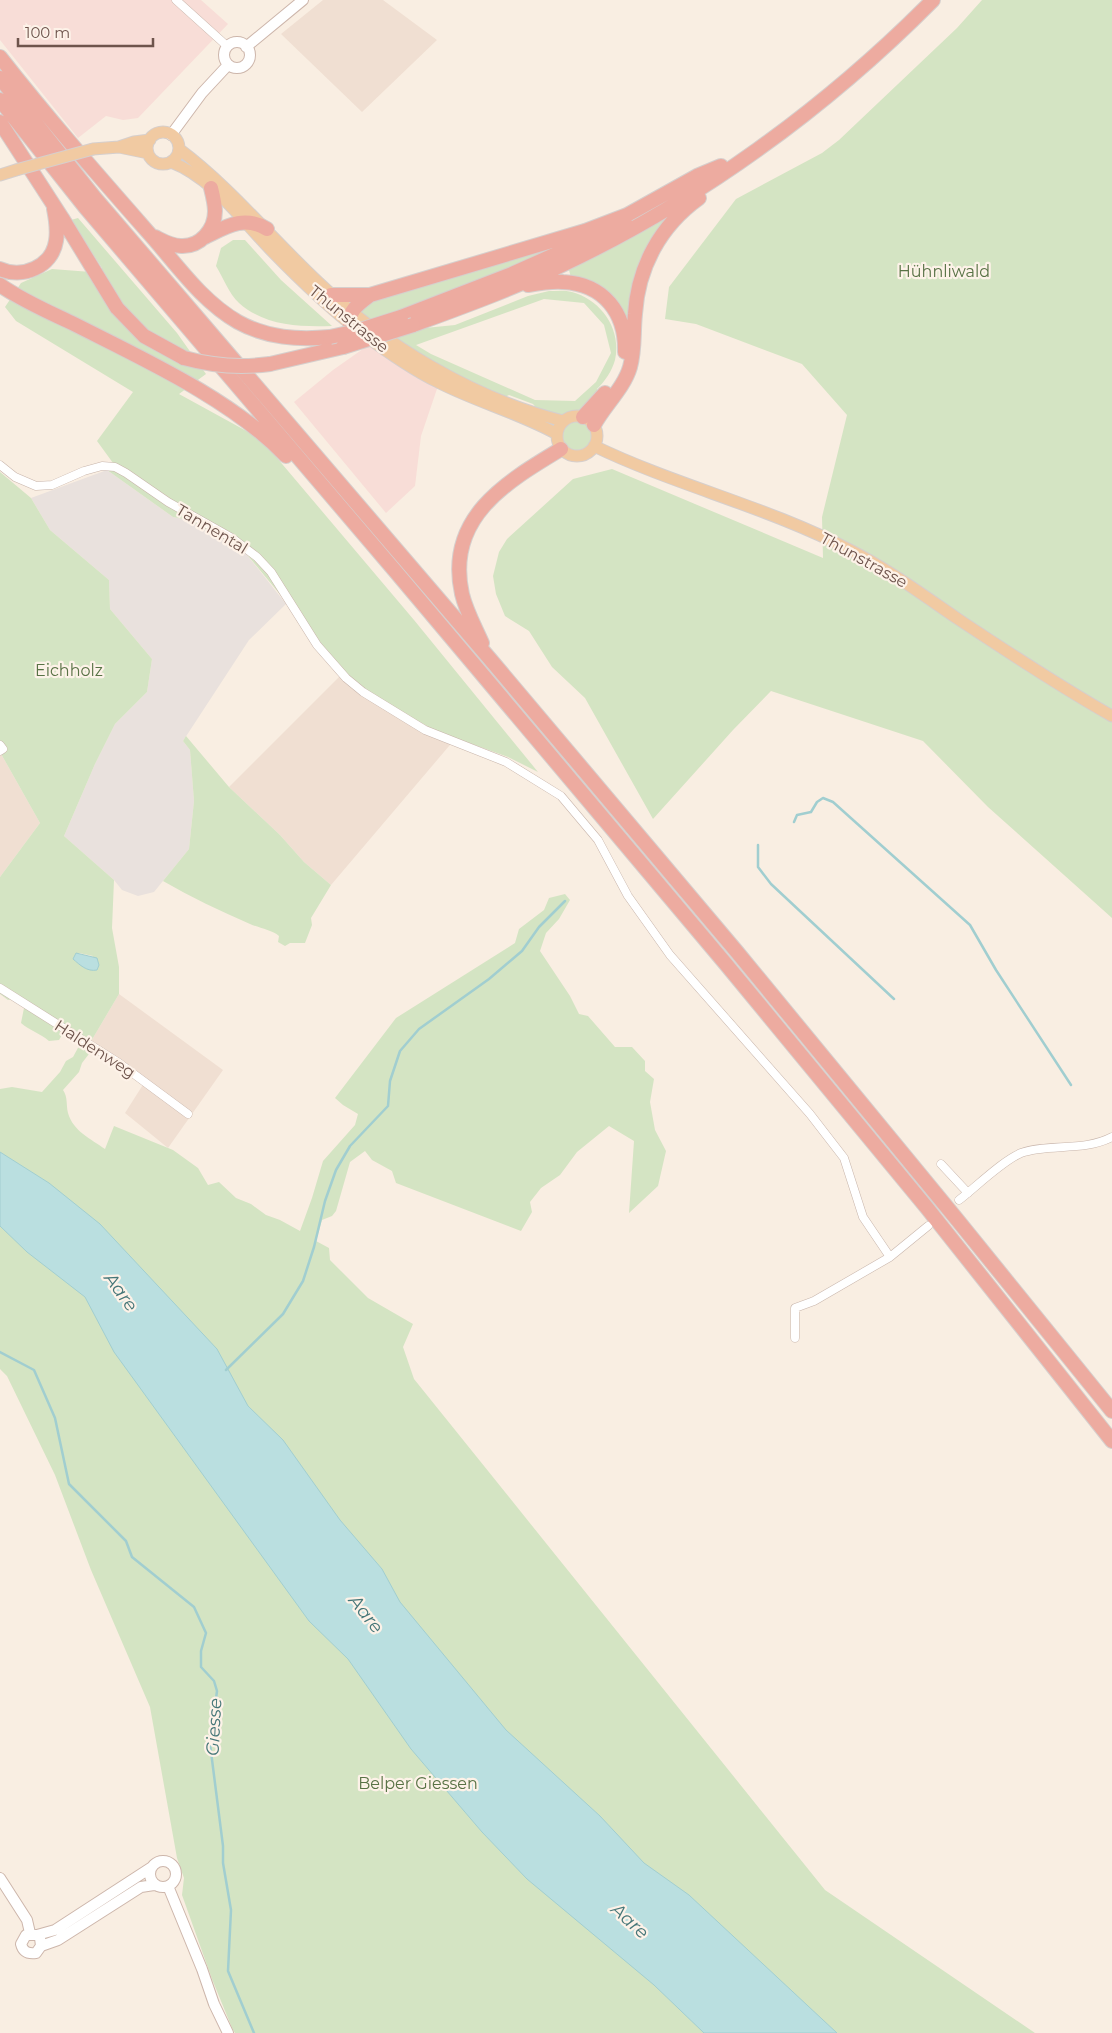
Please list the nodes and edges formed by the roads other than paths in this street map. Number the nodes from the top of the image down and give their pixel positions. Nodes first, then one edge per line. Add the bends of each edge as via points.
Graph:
1 (176, 0) edge
2 (303, 0) edge
3 (923, 0) edge
4 (932, 0) edge
5 (227, 46) junction
6 (246, 47) junction
7 (0, 57) edge
8 (228, 65) junction
9 (0, 78) edge
10 (0, 100) edge
11 (0, 122) edge
12 (171, 135) junction
13 (150, 140) junction
14 (762, 146) junction
15 (119, 147) junction
16 (179, 149) junction
17 (148, 153) junction
18 (171, 162) junction
19 (721, 166) junction
20 (0, 176) edge
21 (211, 188) junction
22 (54, 208) junction
23 (245, 222) junction
24 (267, 229) junction
25 (152, 236) junction
26 (205, 237) junction
27 (0, 269) edge
28 (0, 285) edge
29 (515, 286) junction
30 (331, 295) junction
31 (370, 295) junction
32 (351, 318) junction
33 (407, 321) junction
34 (563, 421) junction
35 (588, 421) junction
36 (557, 434) junction
37 (594, 446) junction
38 (561, 449) junction
39 (0, 465) edge
40 (337, 502) junction
41 (490, 659) junction
42 (1112, 716) edge
43 (0, 745) edge
44 (0, 751) edge
45 (0, 988) edge
46 (188, 1114) dead end
47 (1112, 1137) edge
48 (941, 1164) dead end
49 (968, 1193) junction
50 (959, 1200) dead end
51 (928, 1226) dead end
52 (890, 1257) junction
53 (795, 1338) dead end
54 (1112, 1411) edge
55 (1112, 1441) edge
56 (152, 1867) junction
57 (0, 1878) edge
58 (154, 1885) junction
59 (168, 1886) junction
60 (33, 1934) junction
61 (41, 1946) junction
62 (228, 2033) edge

1 - 5 street
2 - 6 street
3 - 19 highway via 814,97
4 - 14 highway via 861,67
5 - 6 street via 235,42
5 - 8 street via 224,54
6 - 8 street via 249,58 246,65 235,68
7 - 25 highway
8 - 12 street
9 - 41 highway via 95,198
10 - 40 highway via 91,214
11 - 22 highway
12 - 13 main road via 162,133
12 - 16 main road
13 - 15 main road
13 - 17 main road
14 - 29 highway via 654,217
14 - 35 highway via 757,156 691,204 660,236 639,282 629,370 606,405
15 - 17 main road
15 - 20 main road, bridge via 93,149
16 - 18 main road
16 - 24 main road, Thunstrasse
17 - 18 main road via 160,164
18 - 21 main road, Thunstrasse via 190,171
19 - 31 highway via 606,223
19 - 33 highway via 651,209 590,240
21 - 23 main road, Thunstrasse
21 - 26 highway via 215,212
22 - 27 highway via 56,242 49,258 28,271
22 - 33 highway, bridge via 124,317 144,336 184,358 230,366 270,364 343,347
23 - 24 highway
23 - 26 highway
23 - 32 main road, Thunstrasse via 299,279
24 - 30 main road, Thunstrasse
25 - 26 highway via 182,246
25 - 33 highway, bridge via 216,307 239,322 269,334 287,338 330,337
28 - 40 highway via 228,408 268,438 309,481
29 - 33 highway
29 - 35 highway via 562,281 587,286 599,293 617,312 626,338 622,367
30 - 31 highway
30 - 32 main road, Thunstrasse
31 - 32 highway
32 - 34 main road, Thunstrasse via 459,382
32 - 36 main road, Thunstrasse via 398,359 432,379
34 - 35 main road via 572,416
34 - 36 main road
35 - 37 main road via 597,436
36 - 38 main road
37 - 38 main road via 578,456
37 - 42 main road, Thunstrasse via 655,473 775,515 851,550 1057,684
38 - 41 highway via 496,492 482,507 467,534 460,565 462,595
39 - 52 street, Tannental via 15,477 36,486 52,485 102,466 115,467 126,473 257,557 271,572 317,646 352,682 379,703 425,730 498,758 561,796 598,840 635,908 664,948 838,1148 867,1224
40 - 55 highway via 789,1040
41 - 54 highway via 808,1037
43 - 44 street via 3,749
45 - 46 street, Haldenweg via 119,1063
47 - 49 street via 1085,1145 1021,1153
48 - 49 street
49 - 50 street
51 - 52 street
52 - 53 street via 814,1301 795,1308
56 - 58 street via 150,1876
56 - 59 street via 161,1861 172,1864 176,1875
56 - 60 street via 55,1930
57 - 60 street
58 - 59 street
58 - 61 street via 138,1888 58,1940
59 - 62 street
60 - 61 street via 40,1938
60 - 61 street via 24,1936 24,1951 36,1953

